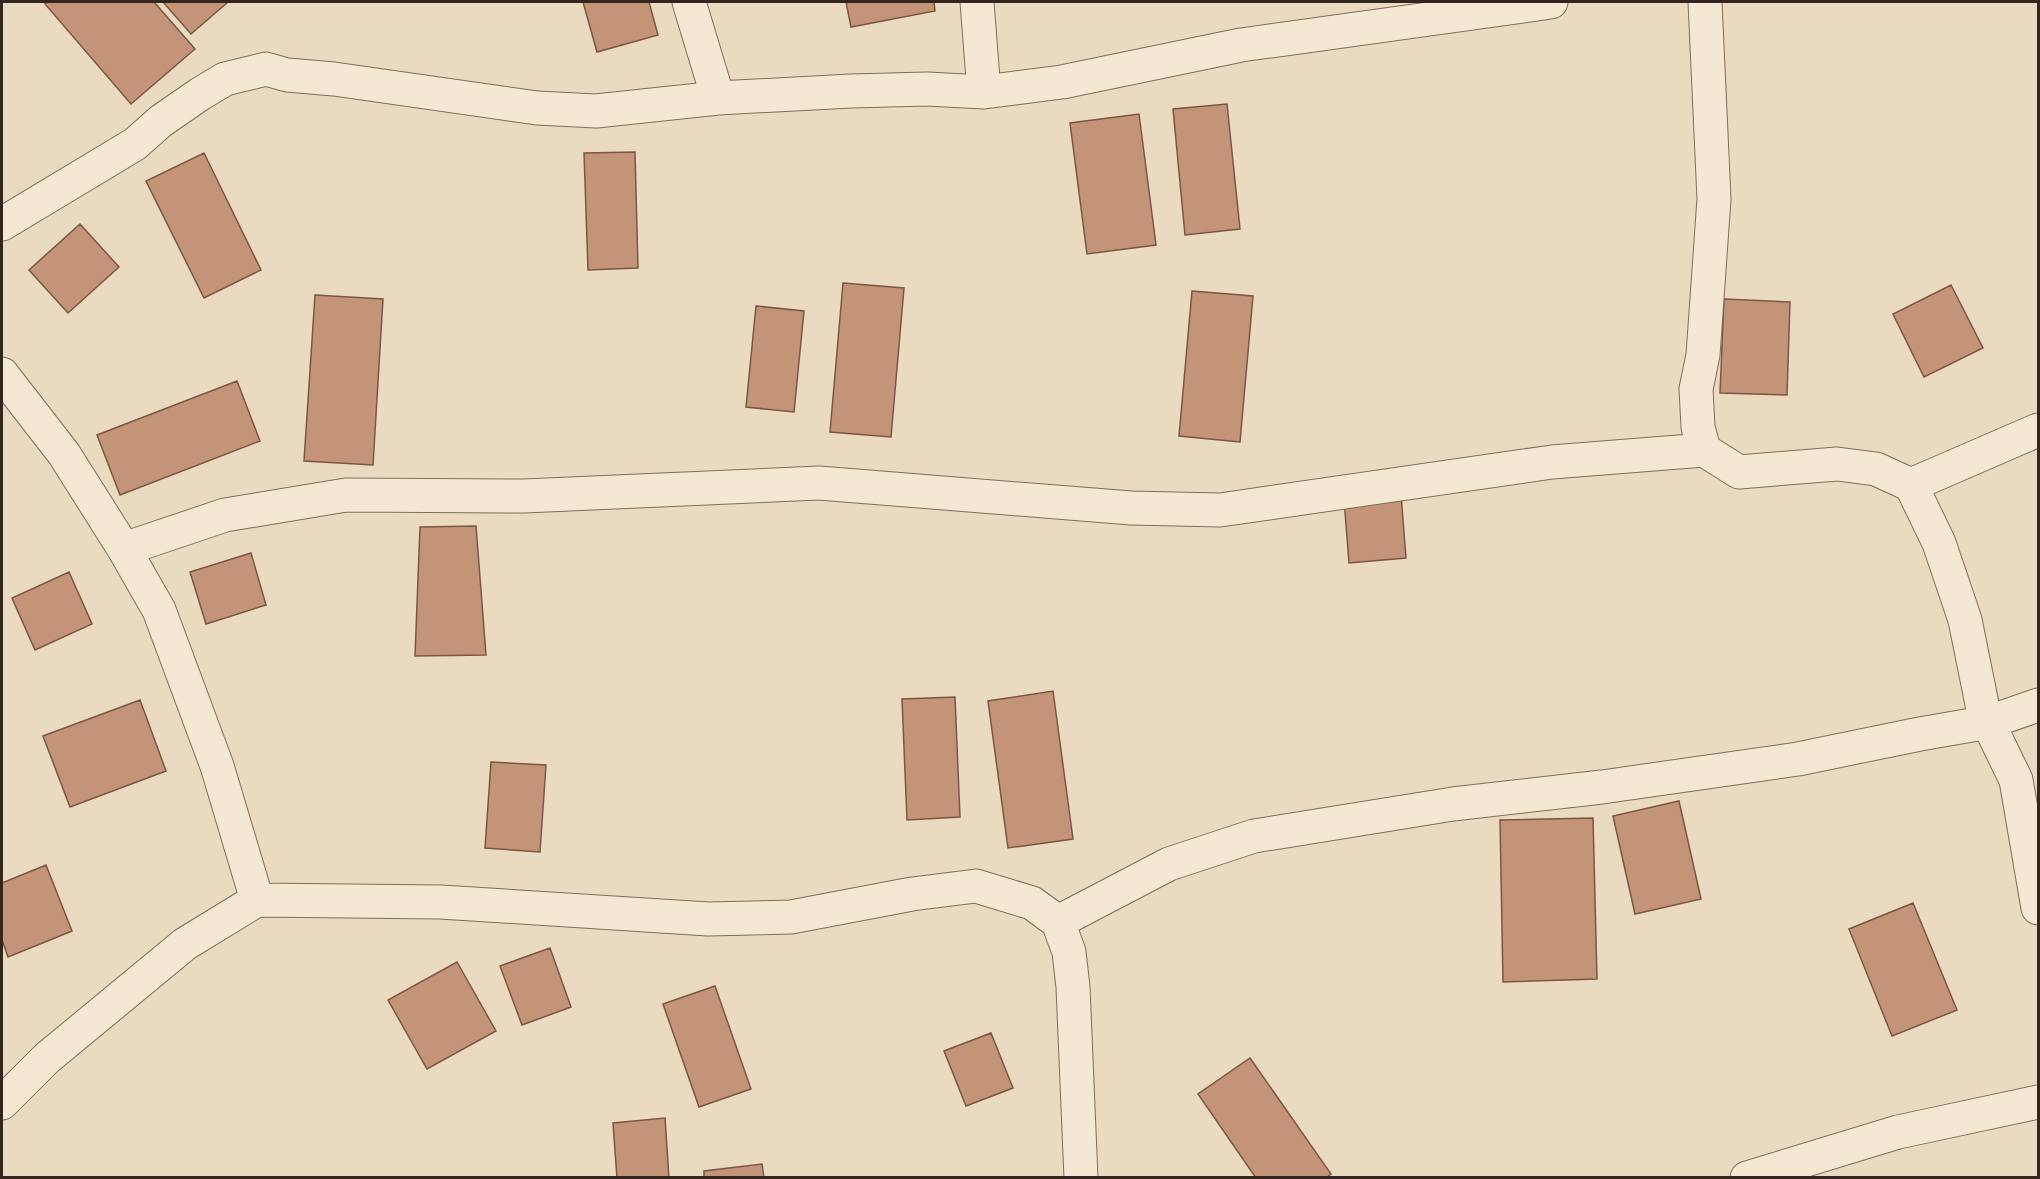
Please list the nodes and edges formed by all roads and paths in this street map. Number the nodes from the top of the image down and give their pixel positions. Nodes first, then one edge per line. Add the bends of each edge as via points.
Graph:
1 (689, 2) edge
2 (976, 2) edge
3 (1551, 2) edge
4 (1705, 2) edge
5 (984, 92) junction
6 (718, 98) junction
7 (2, 224) edge
8 (2, 374) edge
9 (2038, 430) edge
10 (1704, 450) junction
11 (1911, 485) junction
12 (124, 549) junction
13 (2038, 705) edge
14 (1989, 722) junction
15 (257, 900) junction
16 (2038, 908) edge
17 (1058, 922) junction
18 (2038, 1102) edge
19 (2, 1103) edge
20 (1082, 1178) edge
21 (1747, 1178) edge

1 - 6 street
2 - 5 street
3 - 5 street via 1241,45 1062,82
4 - 10 street via 1714,199 1703,355 1696,389
5 - 6 street via 927,89
6 - 7 street via 596,111 537,108 266,69 225,79 200,93 135,144
8 - 12 street via 64,454
9 - 11 street
10 - 11 street via 1739,472 1837,464 1876,469
10 - 12 street via 1552,462 1220,510 1131,508 819,483 524,496 346,495 225,515
11 - 14 street via 1939,543 1965,620 1984,714
12 - 15 street via 159,610 217,766
13 - 14 street
14 - 16 street via 2016,780
14 - 17 street via 1798,759 1453,804 1254,836 1169,864
15 - 17 street via 441,902 708,919 791,917 975,886 1032,903
15 - 19 street via 185,944 47,1058
17 - 20 street via 1069,952 1073,987
18 - 21 street via 1898,1132

